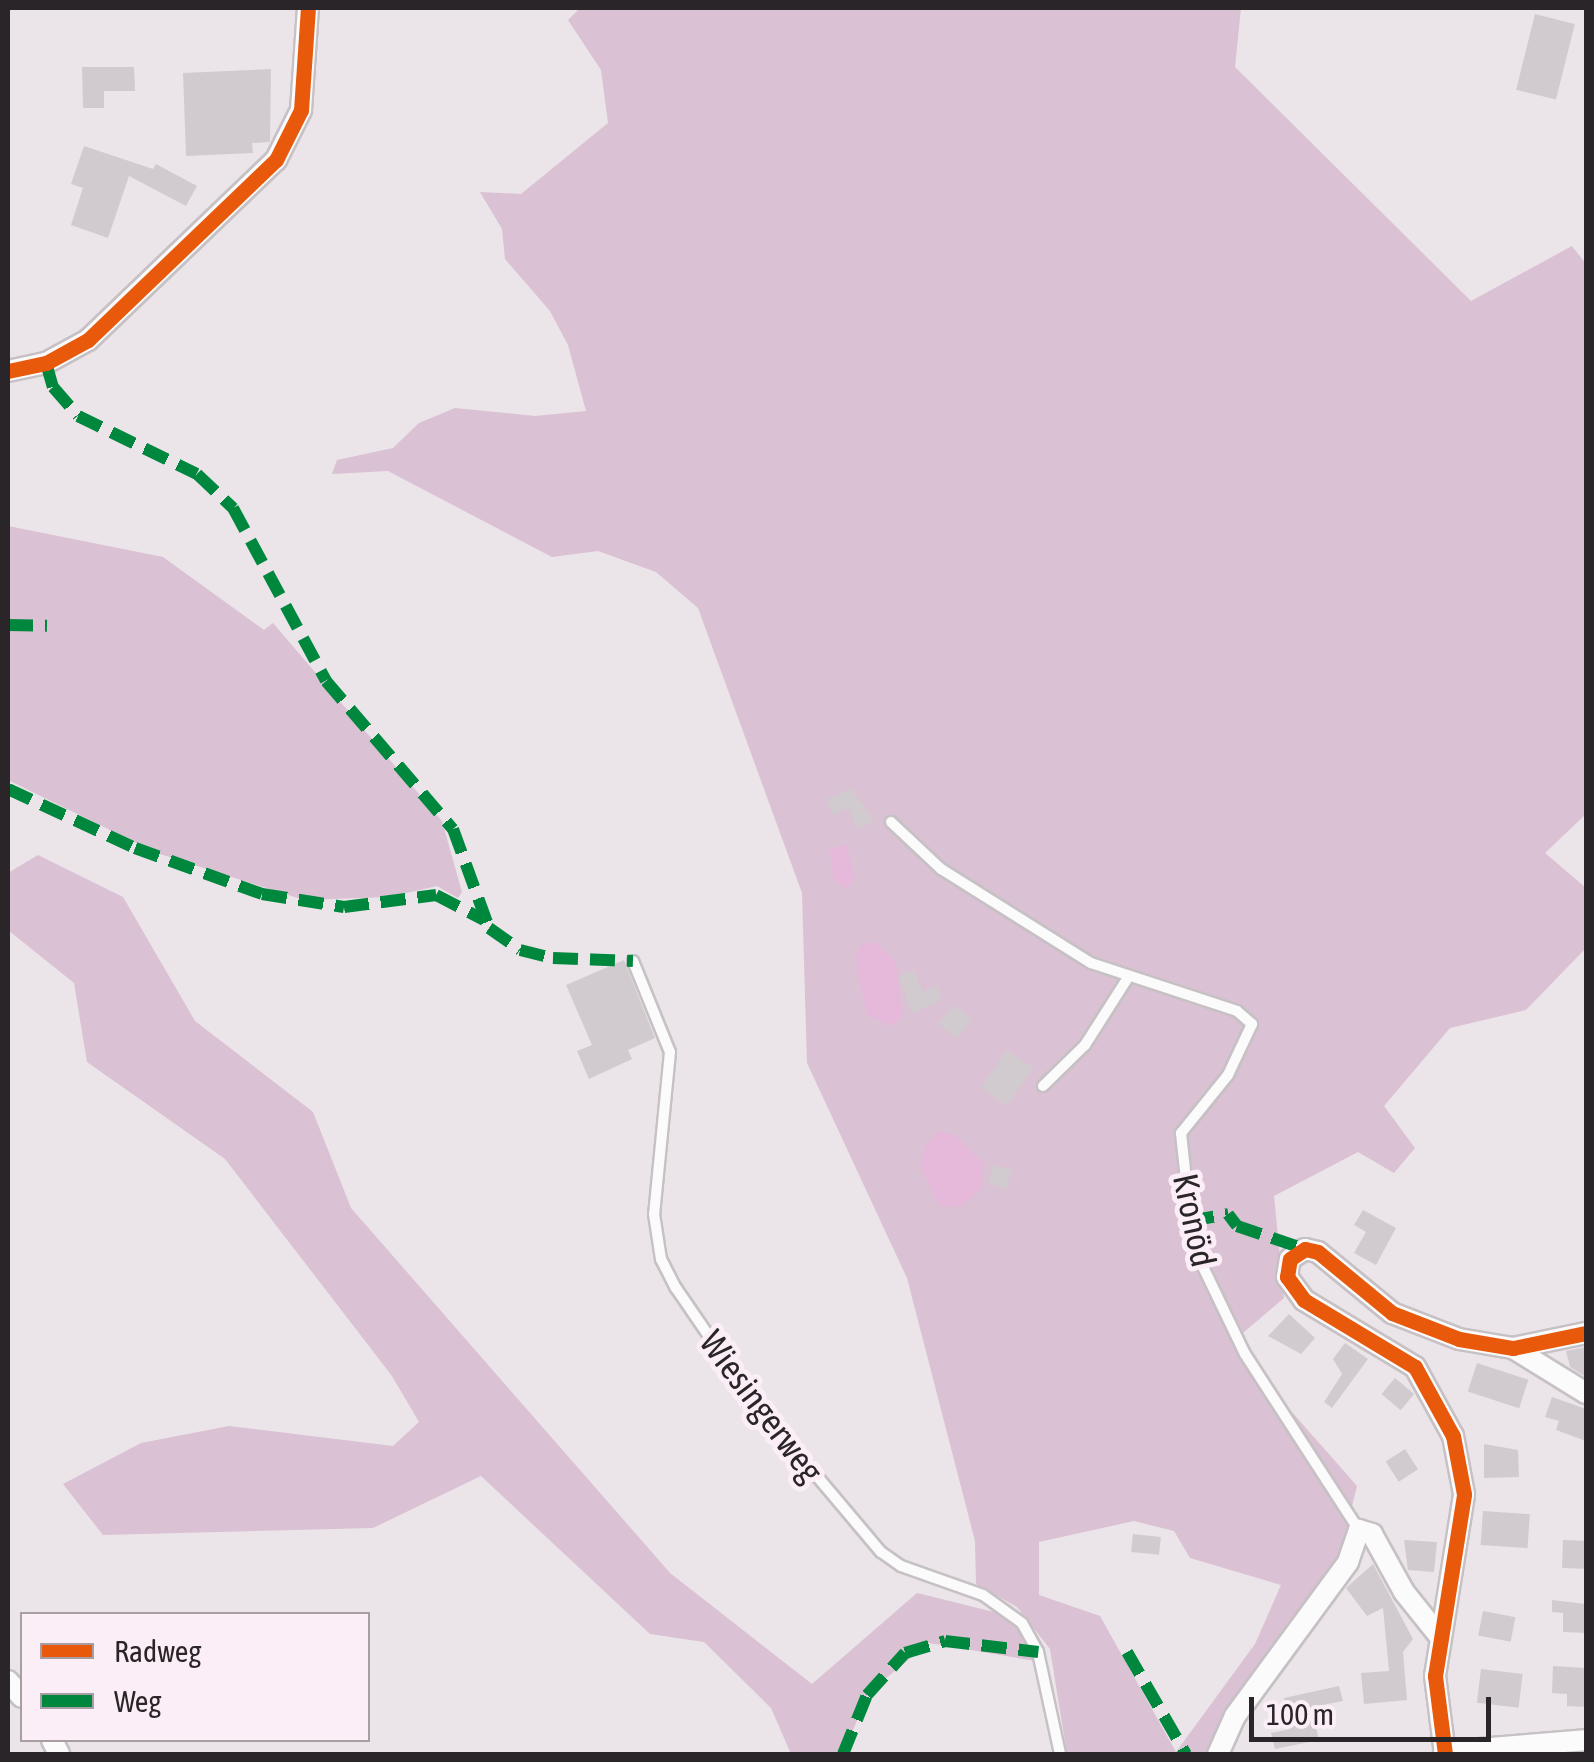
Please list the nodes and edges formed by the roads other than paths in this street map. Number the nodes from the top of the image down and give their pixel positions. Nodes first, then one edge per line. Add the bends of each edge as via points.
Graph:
1 (308, 8) edge
2 (8, 371) edge
3 (891, 822) dead end
4 (633, 961) dead end
5 (1129, 976) junction
6 (1043, 1086) dead end
7 (1586, 1333) edge
8 (1513, 1348) junction
9 (1586, 1393) edge
10 (1360, 1530) junction
11 (1440, 1637) junction
12 (1586, 1740) edge
13 (1444, 1753) edge
14 (1060, 1754) edge
15 (1218, 1754) edge

1 - 2 street via 302,110 276,160 88,340 46,364
3 - 5 lane, Kronöd via 941,869 1001,910 1090,963
4 - 14 lane, Wiesingerweg via 670,1052 654,1214 661,1259 676,1288 752,1399 881,1552 914,1572 983,1595 1022,1623 1038,1652
5 - 6 lane via 1085,1045
5 - 10 lane, Kronöd via 1237,1012 1252,1024 1228,1074 1181,1133 1193,1246 1244,1354
7 - 8 street
8 - 9 street
8 - 11 street via 1459,1340 1392,1313 1312,1248 1290,1258 1287,1277 1304,1300 1415,1367 1453,1436 1462,1466 1462,1532
10 - 11 street via 1372,1534 1404,1592
10 - 15 street via 1348,1562 1235,1716
11 - 13 street via 1435,1710
12 - 13 street

